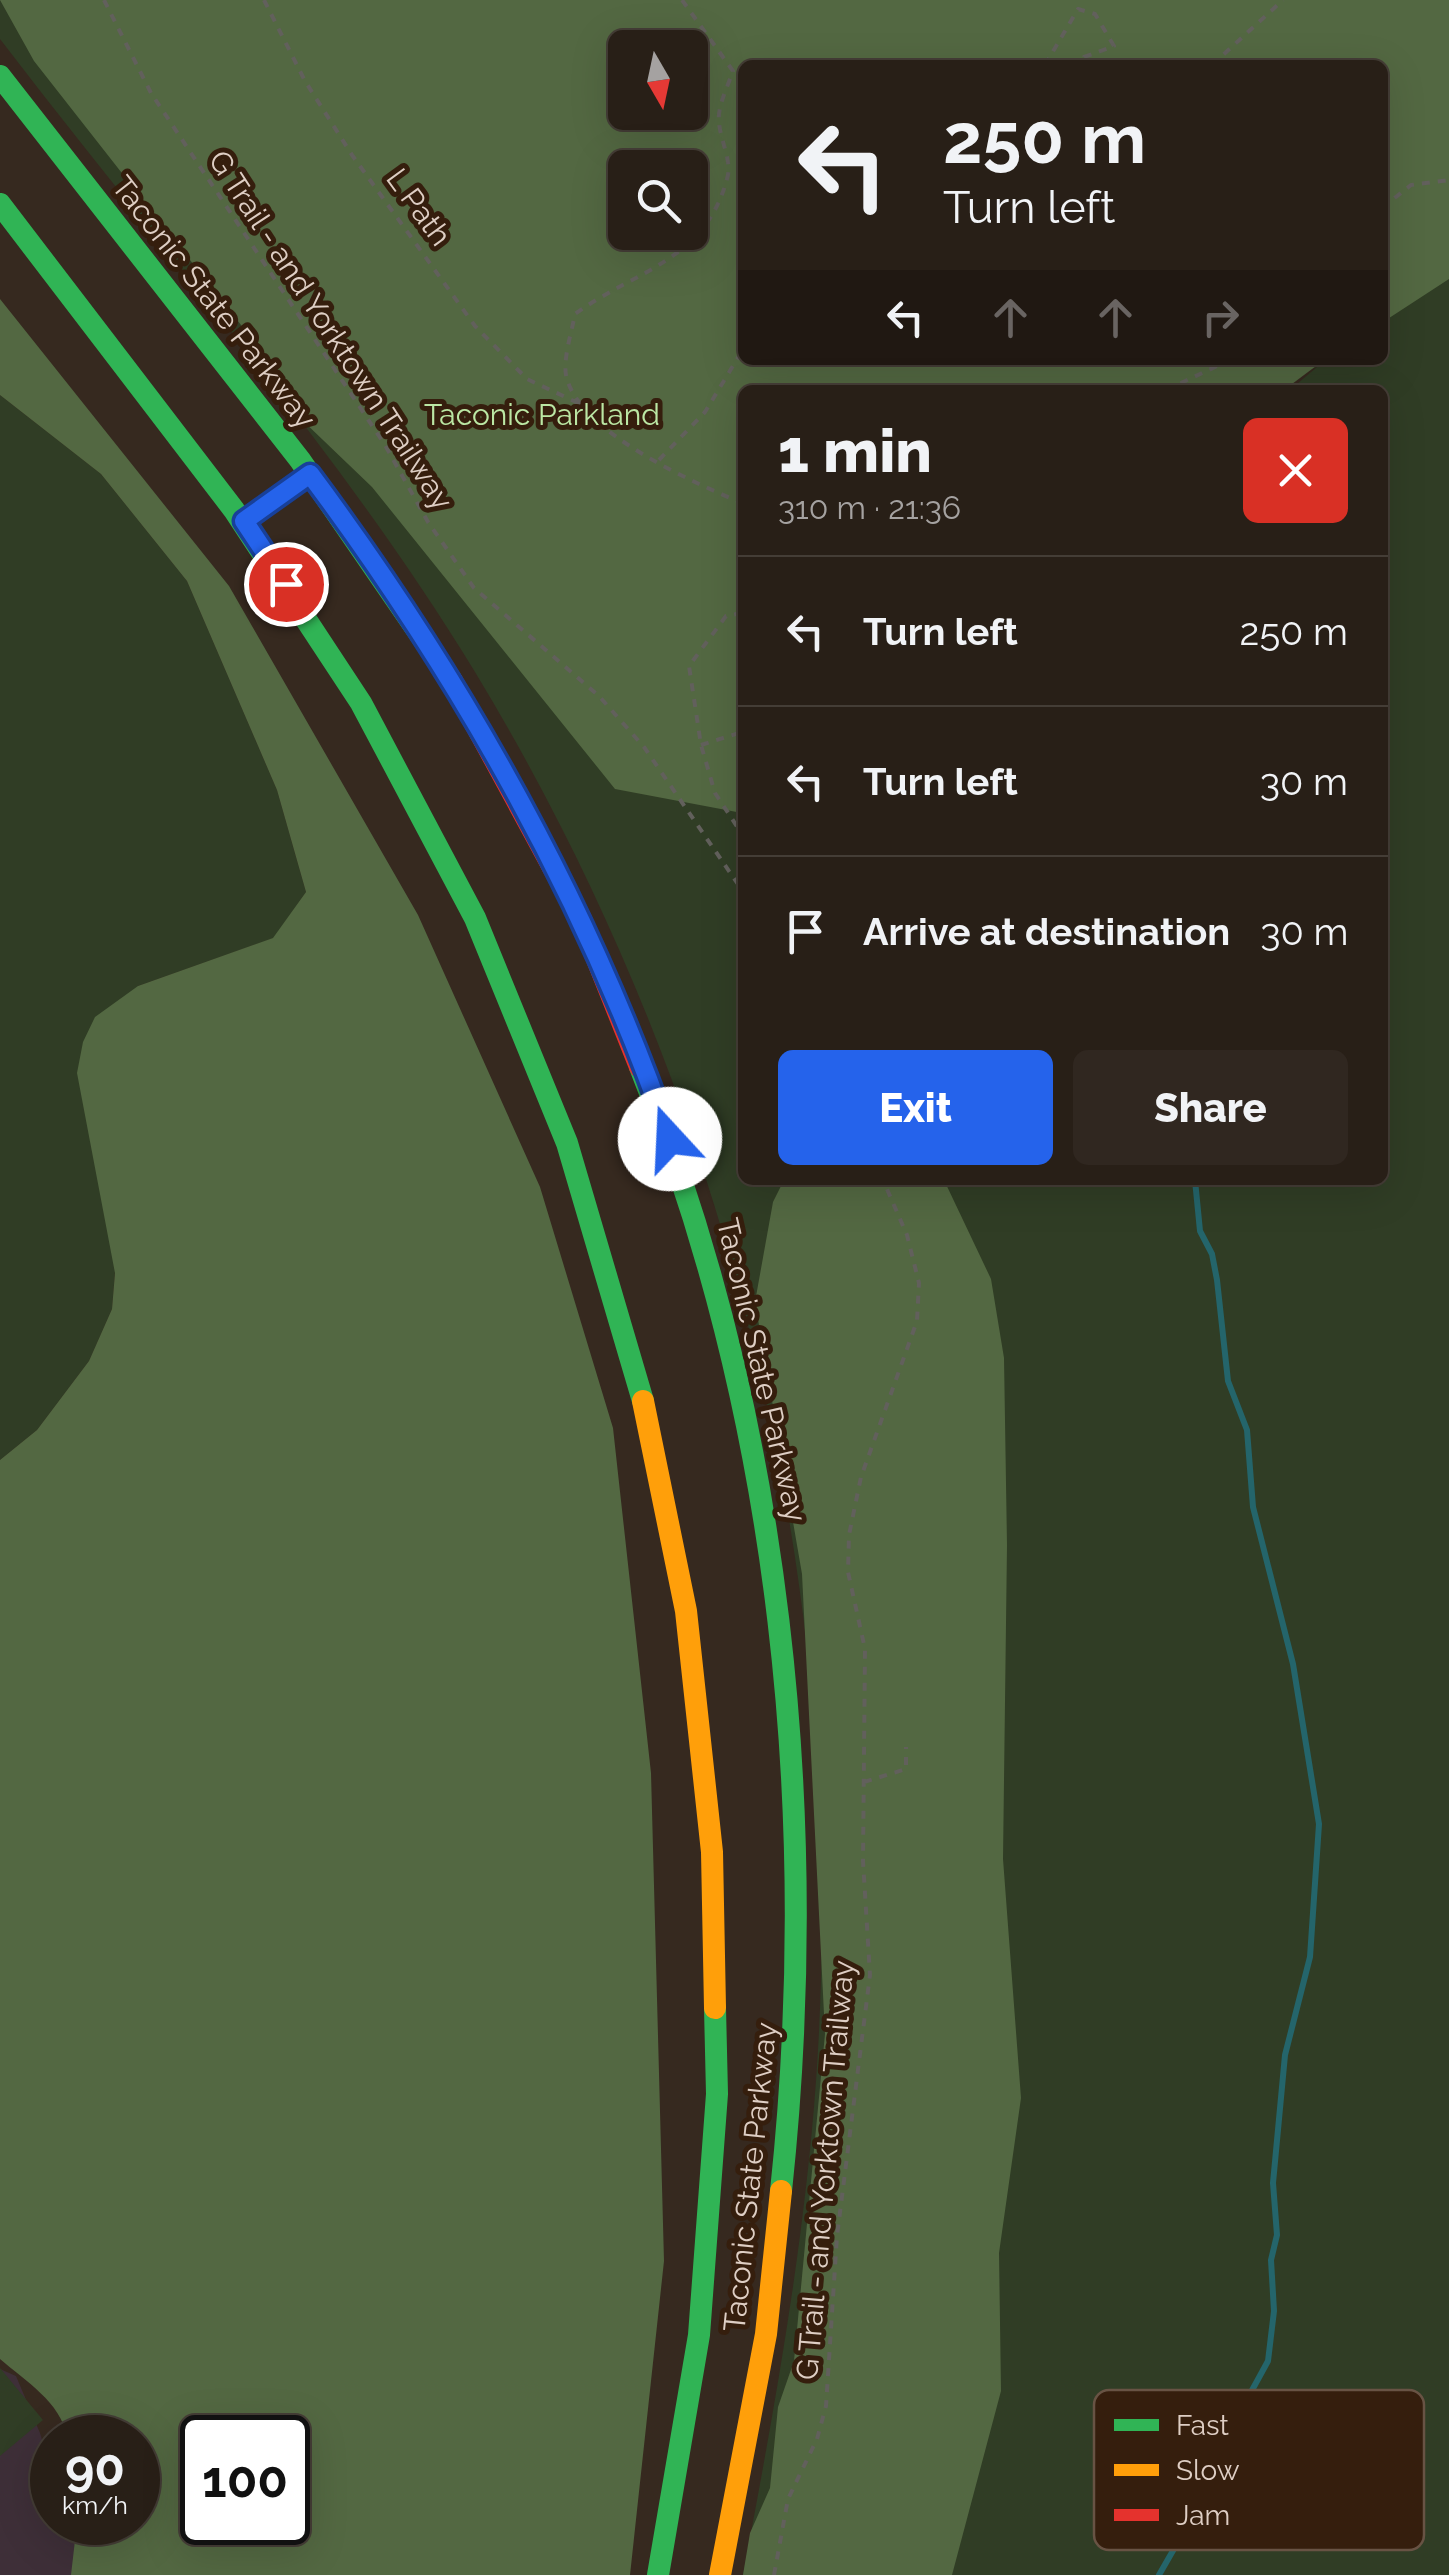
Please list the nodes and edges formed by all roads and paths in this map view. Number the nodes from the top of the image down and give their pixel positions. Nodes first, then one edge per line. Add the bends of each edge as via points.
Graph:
1 (104, 0) edge
2 (264, 0) edge
3 (682, 0) edge
4 (1283, 0) edge
5 (1049, 60) edge
6 (1083, 60) edge
7 (1217, 60) edge
8 (1, 80) edge
9 (1449, 180) edge
10 (1388, 203) edge
11 (0, 204) edge
12 (738, 357) edge
13 (1219, 365) edge
14 (1177, 385) edge
15 (578, 403) junction
16 (660, 460) junction
17 (310, 474) junction
18 (738, 501) edge
19 (244, 521) junction
20 (738, 614) edge
21 (738, 733) edge
22 (701, 745) junction
23 (738, 828) edge
24 (738, 884) edge
25 (885, 1185) edge
26 (906, 1747) dead end
27 (864, 1782) junction
28 (658, 2575) edge
29 (720, 2575) edge
30 (774, 2575) edge

1 - 24 path, G Trail - and Yorktown Trailway via 151,93 474,588 599,696 644,747
2 - 15 path, L Path via 343,140 475,326 527,379
3 - 15 path via 733,71 718,118 729,170 711,222 680,252 575,314 565,373
4 - 7 path
5 - 6 path via 1078,9 1095,14 1114,46
8 - 17 highway, Taconic State Parkway
9 - 10 path via 1411,185
11 - 19 highway, Taconic State Parkway
12 - 16 path via 704,412
13 - 14 path
15 - 16 path, L Path via 608,434
16 - 18 path, L Path
17 - 19 lane
17 - 29 highway, Taconic State Parkway via 467,704 602,966 693,1209 756,1458 793,1734 798,1973 774,2268
19 - 28 highway, Taconic State Parkway via 400,772 526,1034 622,1312 672,1525 712,1816 720,2032 701,2324
20 - 22 path via 726,616 689,666
21 - 22 path
22 - 23 path via 715,794
25 - 27 path, G Trail - and Yorktown Trailway via 919,1283 917,1321 861,1476 849,1535 848,1572 865,1649
26 - 27 path via 906,1769
27 - 30 path, G Trail - and Yorktown Trailway via 870,1974 833,2274 826,2406 788,2499

